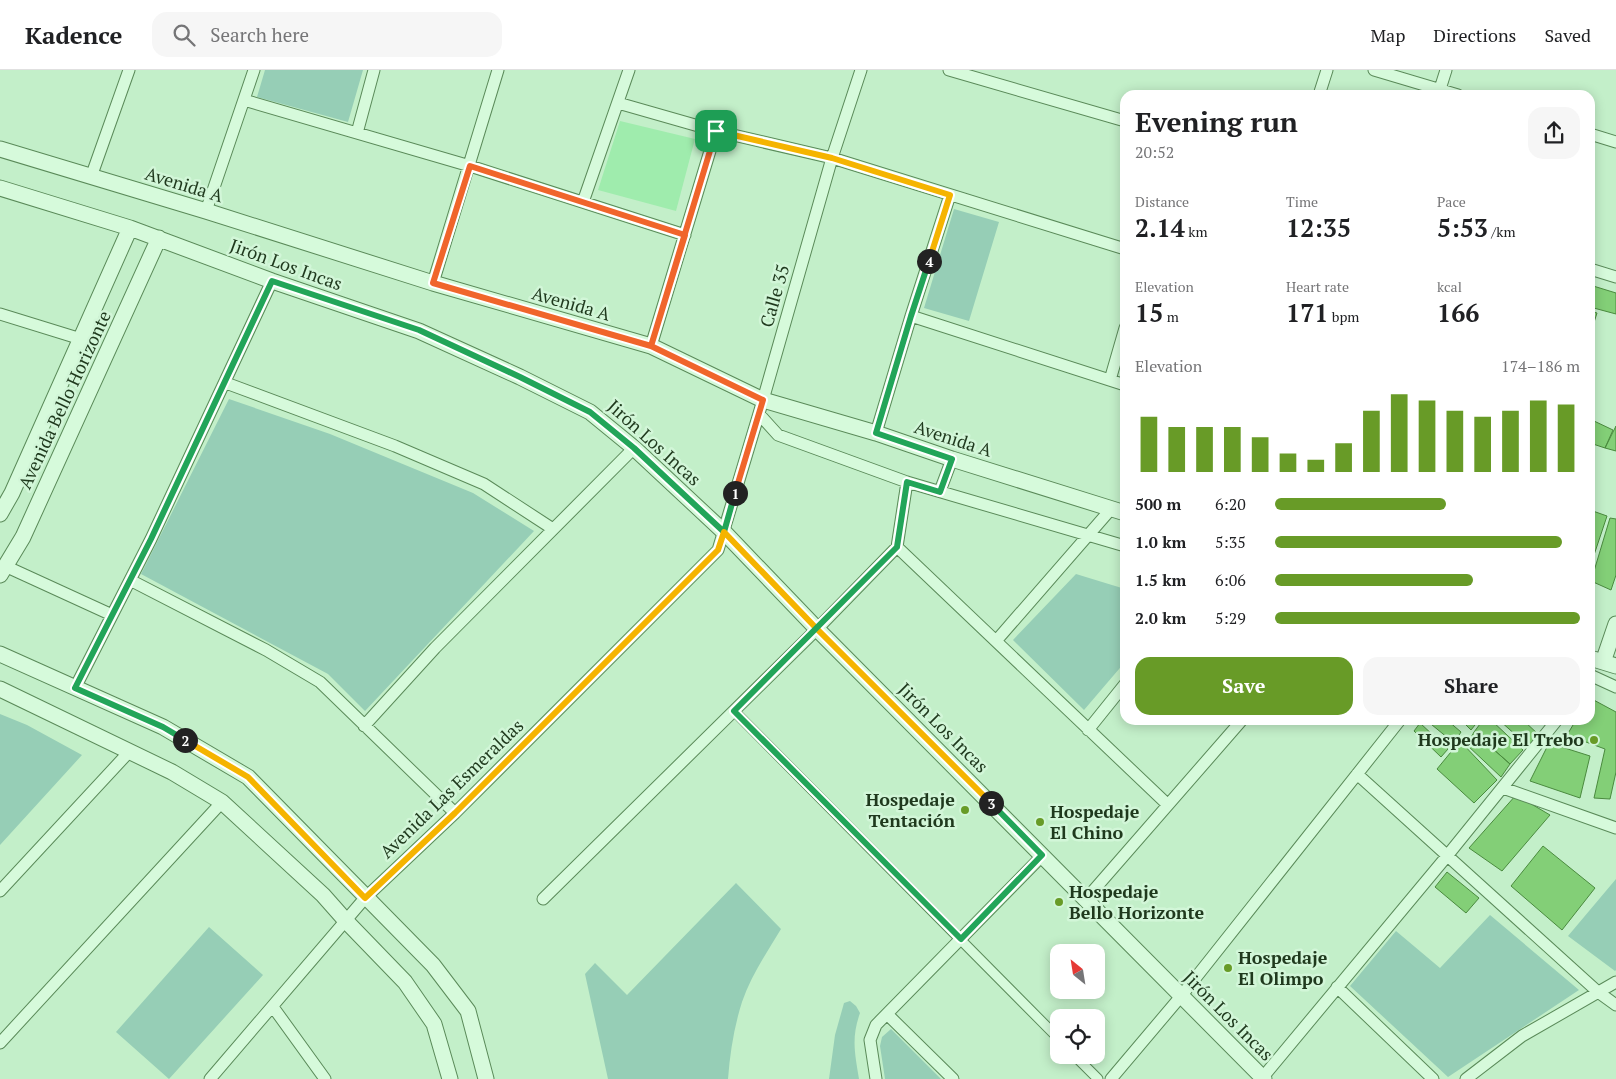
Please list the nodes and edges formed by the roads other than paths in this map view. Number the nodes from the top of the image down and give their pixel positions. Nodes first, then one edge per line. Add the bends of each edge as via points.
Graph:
1 (129, 70) edge
2 (254, 70) edge
3 (374, 70) edge
4 (498, 70) edge
5 (629, 70) edge
6 (861, 70) edge
7 (949, 70) edge
8 (1327, 70) edge
9 (1374, 70) edge
10 (1446, 70) edge
11 (980, 74) edge
12 (1321, 90) edge
13 (1440, 90) joint
14 (244, 100) junction
15 (618, 103) junction
16 (1120, 119) edge
17 (716, 131) junction
18 (357, 133) junction
19 (1595, 135) edge
20 (1615, 138) edge
21 (0, 149) edge
22 (832, 158) junction
23 (470, 166) junction
24 (91, 177) junction
25 (0, 188) edge
26 (950, 195) junction
27 (583, 202) junction
28 (206, 211) junction
29 (130, 228) junction
30 (685, 235) junction
31 (159, 238) junction
32 (1120, 247) edge
33 (1595, 270) edge
34 (1616, 277) edge
35 (272, 281) junction
36 (433, 283) junction
37 (0, 314) edge
38 (911, 316) junction
39 (81, 339) junction
40 (1120, 345) edge
41 (651, 346) junction
42 (1110, 380) junction
43 (226, 382) junction
44 (1120, 383) edge
45 (761, 407) junction
46 (876, 433) junction
47 (634, 448) junction
48 (952, 459) junction
49 (907, 482) junction
50 (940, 492) junction
51 (1118, 511) edge
52 (0, 514) edge
53 (554, 529) junction
54 (724, 532) junction
55 (1088, 536) junction
56 (1120, 545) edge
57 (897, 547) junction
58 (3, 570) edge
59 (130, 580) junction
60 (112, 615) junction
61 (1616, 624) edge
62 (817, 629) junction
63 (996, 641) junction
64 (0, 654) edge
65 (1603, 662) edge
66 (1595, 673) edge
67 (1595, 679) edge
68 (1616, 687) edge
69 (75, 688) junction
70 (0, 689) edge
71 (1120, 690) edge
72 (734, 711) junction
73 (1238, 725) edge
74 (1396, 725) edge
75 (1553, 725) edge
76 (364, 726) junction
77 (1088, 730) junction
78 (129, 752) junction
79 (1354, 779) junction
80 (1503, 788) junction
81 (222, 802) junction
82 (1168, 805) junction
83 (455, 813) junction
84 (1616, 828) edge
85 (1042, 855) junction
86 (1447, 856) junction
87 (0, 891) edge
88 (365, 898) junction
89 (543, 899) dead end
90 (1086, 899) junction
91 (346, 921) junction
92 (961, 939) junction
93 (1616, 982) edge
94 (1337, 987) junction
95 (1186, 989) junction
96 (1598, 992) junction
97 (1616, 1004) edge
98 (273, 1007) junction
99 (887, 1014) junction
100 (1050, 1030) edge
101 (0, 1044) edge
102 (1083, 1064) edge
103 (221, 1073) edge
104 (1263, 1078) edge
105 (210, 1079) edge
106 (325, 1079) edge
107 (450, 1079) edge
108 (486, 1079) edge
109 (876, 1079) edge
110 (953, 1079) edge
111 (1098, 1079) edge
112 (1111, 1079) edge
113 (1432, 1079) edge
114 (1466, 1079) edge

1 - 24 street
2 - 14 street
3 - 18 street
4 - 23 street
5 - 15 street
6 - 22 street, Calle 35
7 - 11 street
8 - 12 street
9 - 13 street
10 - 13 street
11 - 16 street
14 - 18 street
14 - 28 street
15 - 17 street
15 - 27 street
17 - 22 street
17 - 30 street
18 - 23 street
19 - 20 street
21 - 24 street, Avenida A
22 - 26 street
22 - 45 street, Calle 35
23 - 27 street
23 - 36 street
24 - 28 street, Avenida A
25 - 29 street, Jirón Los Incas
26 - 32 street
26 - 38 street
27 - 30 street
28 - 36 street, Avenida A
29 - 31 street, Jirón Los Incas
29 - 39 street, Avenida Bello Horizonte
30 - 41 street
31 - 35 street, Jirón Los Incas
31 - 58 street, Avenida Bello Horizonte via 22,537
33 - 34 street
35 - 43 street
35 - 47 street, Jirón Los Incas via 419,330 590,412
36 - 41 street, Avenida A
37 - 39 street
38 - 42 street
38 - 46 street
39 - 52 street, Avenida Bello Horizonte
40 - 42 street
41 - 45 street, Avenida A
42 - 44 street
43 - 53 street via 395,446 484,484
43 - 59 street
45 - 46 street, Avenida A
45 - 49 street via 778,435
45 - 54 street, Calle 35
46 - 48 street, Avenida A
47 - 53 street
47 - 54 street, Jirón Los Incas
48 - 50 street
48 - 51 street, Avenida A
49 - 50 street
49 - 57 street
50 - 55 street
51 - 55 street
53 - 76 street via 435,648
54 - 62 street, Jirón Los Incas
54 - 83 street, Avenida Las Esmeraldas via 718,550
55 - 56 street
55 - 63 street
57 - 62 street
57 - 63 street
58 - 60 street
59 - 60 street
59 - 76 street via 266,650 320,682
60 - 69 street
61 - 65 street
62 - 72 street
62 - 85 street, Jirón Los Incas
63 - 77 street
64 - 69 street
65 - 66 street
67 - 68 street
69 - 88 street via 163,727 248,777
70 - 78 street
71 - 77 street
72 - 89 street
72 - 92 street
73 - 82 street
74 - 79 street
75 - 80 street
76 - 83 street
77 - 82 street
78 - 81 street via 172,772
78 - 87 street
79 - 86 street
79 - 95 street
80 - 84 street
80 - 86 street
81 - 91 street via 323,894
81 - 101 street
82 - 90 street
83 - 88 street, Avenida Las Esmeraldas
85 - 90 street, Jirón Los Incas
85 - 92 street
86 - 94 street
86 - 96 street
88 - 91 street, Avenida Las Esmeraldas
88 - 108 street via 432,965 468,1011
90 - 95 street, Jirón Los Incas
91 - 98 street, Avenida Las Esmeraldas
91 - 107 street via 405,982 434,1024
92 - 99 street
92 - 100 street
93 - 96 street
94 - 104 street
94 - 113 street
95 - 104 street, Jirón Los Incas
95 - 112 street
96 - 97 street
96 - 114 street via 1522,1036
98 - 103 street, Avenida Las Esmeraldas
98 - 106 street
99 - 109 street via 876,1024 870,1040
99 - 110 street
102 - 111 street
103 - 105 street, Avenida Las Esmeraldas

